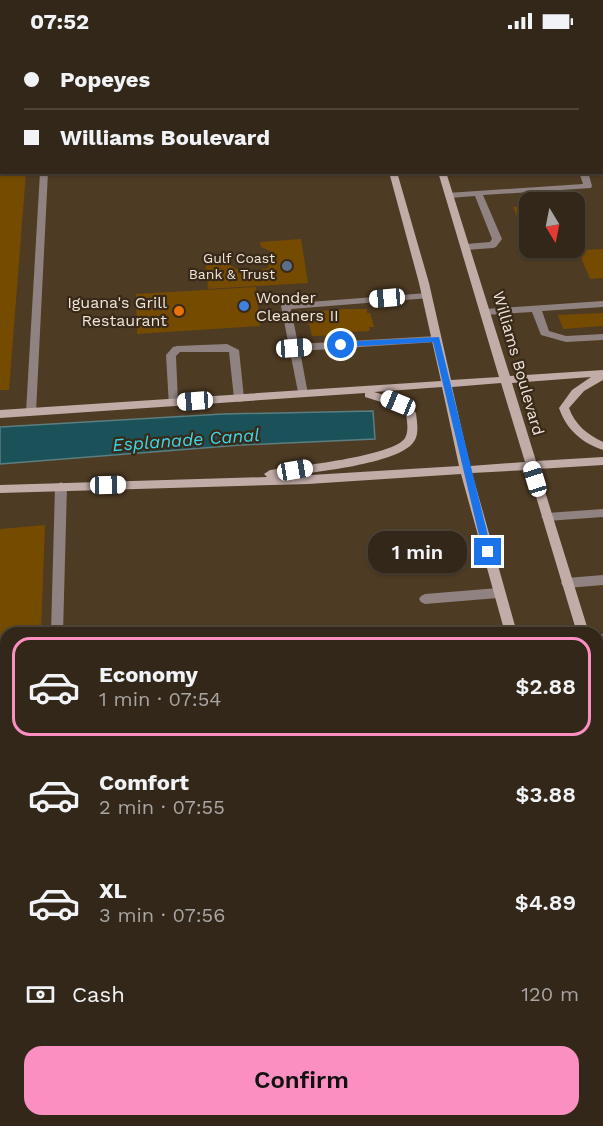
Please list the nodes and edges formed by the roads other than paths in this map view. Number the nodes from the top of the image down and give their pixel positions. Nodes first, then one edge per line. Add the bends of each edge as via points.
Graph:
1 (44, 174) edge
2 (394, 174) edge
3 (443, 174) edge
4 (584, 174) edge
5 (478, 193) junction
6 (450, 195) junction
7 (466, 247) junction
8 (427, 296) junction
9 (603, 304) edge
10 (536, 309) junction
11 (485, 312) junction
12 (603, 337) edge
13 (436, 339) junction
14 (294, 348) junction
15 (603, 374) edge
16 (506, 380) junction
17 (446, 384) junction
18 (356, 390) junction
19 (303, 394) junction
20 (239, 398) junction
21 (173, 403) junction
22 (31, 412) junction
23 (0, 414) edge
24 (603, 446) edge
25 (603, 461) edge
26 (531, 466) junction
27 (466, 471) junction
28 (225, 482) junction
29 (61, 486) junction
30 (0, 489) edge
31 (603, 513) edge
32 (547, 517) junction
33 (603, 580) edge
34 (567, 583) junction
35 (498, 593) junction
36 (425, 599) dead end
37 (57, 627) edge
38 (509, 627) edge
39 (581, 627) edge

1 - 22 lane
2 - 8 main road
3 - 6 main road, Williams Boulevard
4 - 5 lane via 588,186
5 - 6 lane
5 - 7 lane via 497,239 493,245
6 - 7 main road, Williams Boulevard
7 - 11 main road, Williams Boulevard
8 - 13 main road
8 - 14 lane via 286,306
9 - 10 lane
10 - 11 lane
10 - 12 lane via 545,333 566,339
11 - 16 main road, Williams Boulevard
13 - 14 lane
13 - 17 main road
14 - 19 lane
15 - 16 main road
15 - 24 main road via 570,396 564,408 577,431
16 - 17 main road
16 - 26 main road, Williams Boulevard
17 - 18 main road
17 - 27 main road
18 - 19 main road
18 - 28 main road via 398,403 411,413 413,427 400,449 366,459
19 - 20 main road
20 - 21 main road
20 - 21 lane via 234,350 177,349 171,355
21 - 22 main road
22 - 23 main road
25 - 26 main road
26 - 27 main road
26 - 32 main road, Williams Boulevard
27 - 28 main road
27 - 35 main road
28 - 29 main road
29 - 30 main road
29 - 37 lane
31 - 32 lane
32 - 34 main road, Williams Boulevard
33 - 34 lane
34 - 39 main road, Williams Boulevard
35 - 36 lane
35 - 38 main road

